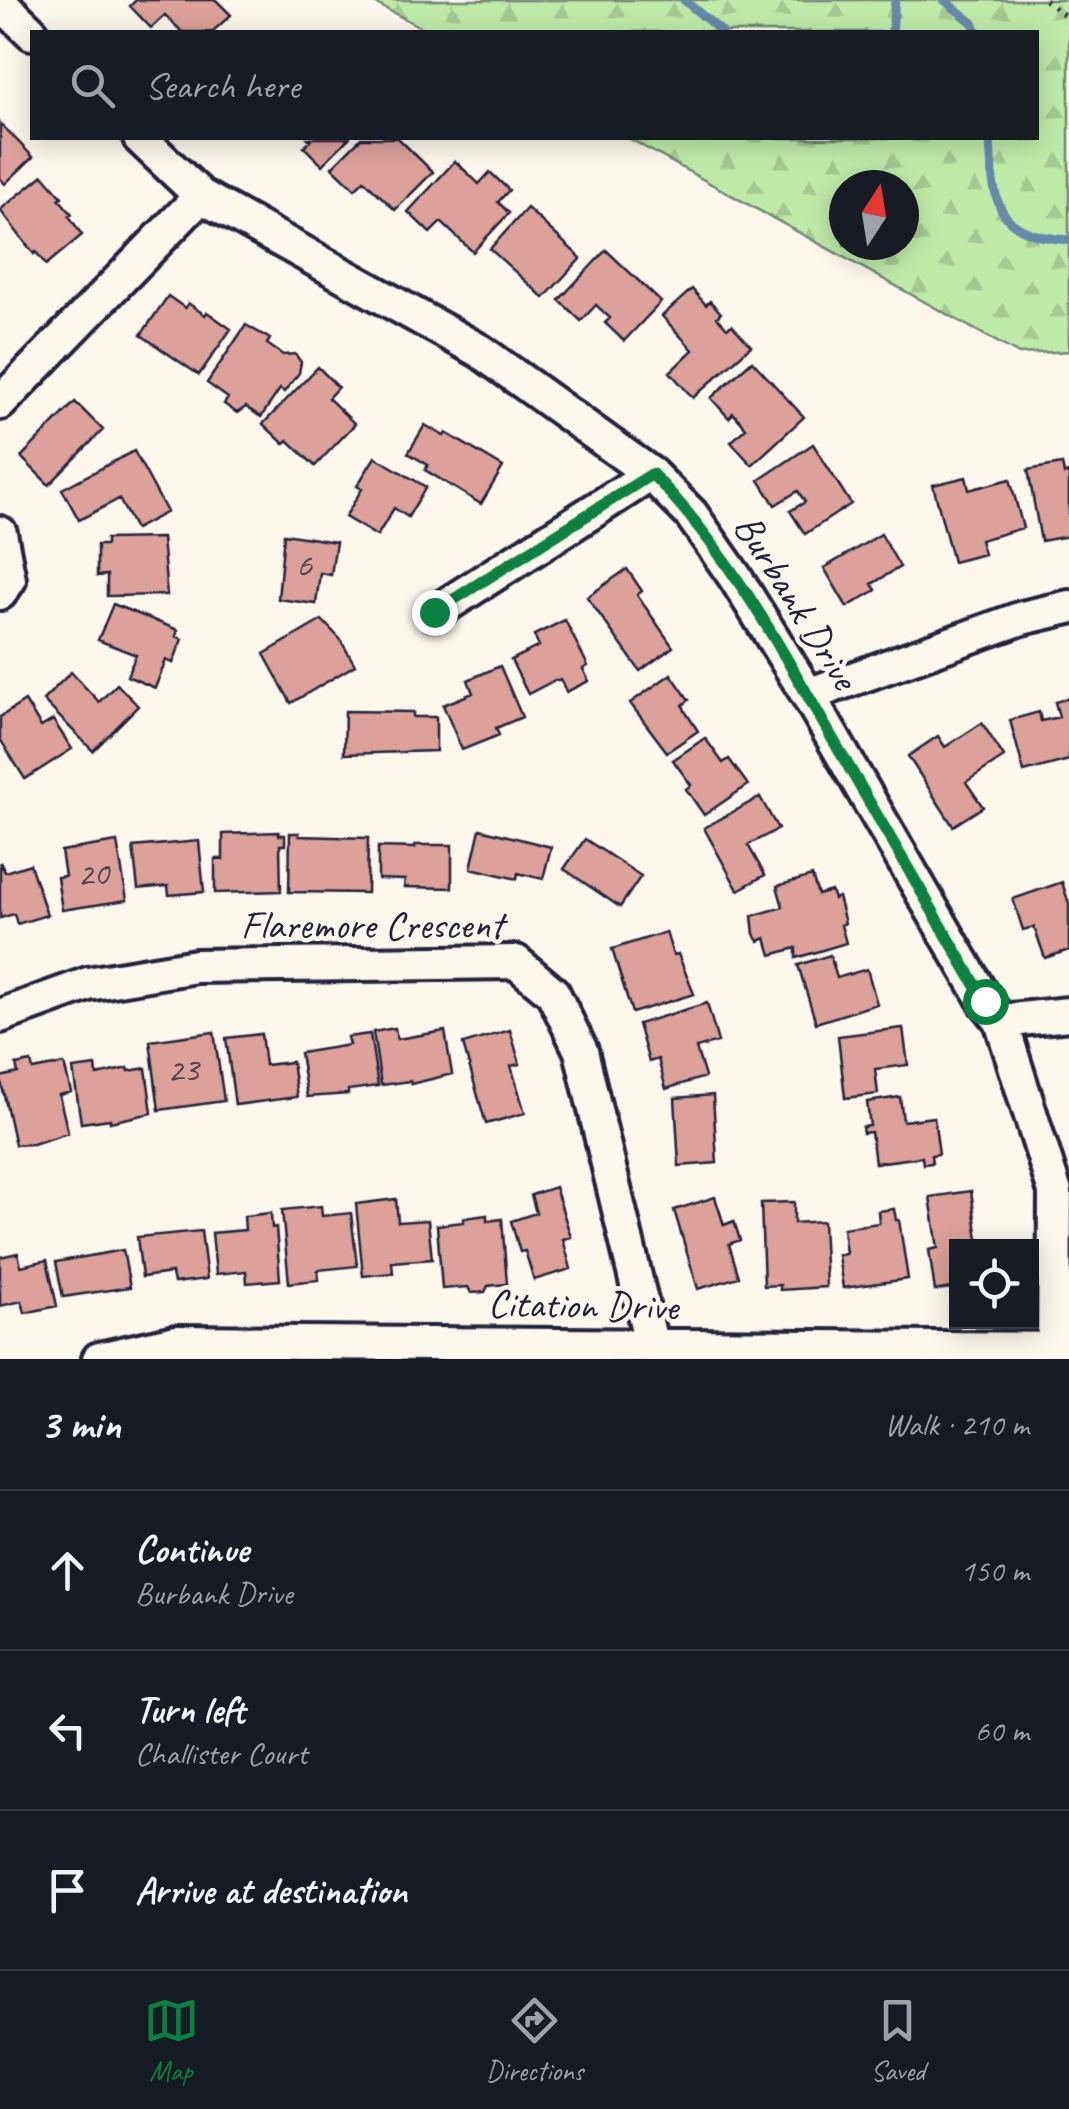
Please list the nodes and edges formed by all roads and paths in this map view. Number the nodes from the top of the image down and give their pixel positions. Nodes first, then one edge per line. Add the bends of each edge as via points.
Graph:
1 (1045, 0) edge
2 (0, 2) edge
3 (1069, 19) edge
4 (30, 31) edge
5 (142, 140) edge
6 (200, 196) junction
7 (0, 403) edge
8 (652, 474) junction
9 (0, 533) edge
10 (0, 593) edge
11 (1069, 607) edge
12 (434, 612) dead end
13 (808, 695) junction
14 (1069, 1014) edge
15 (0, 1016) edge
16 (1001, 1022) junction
17 (652, 1347) junction
18 (1056, 1354) edge
19 (99, 1359) edge

1 - 3 path
2 - 4 street
5 - 6 street, Burbank Drive
6 - 7 street
6 - 8 street, Burbank Drive via 480,351
8 - 12 street
8 - 13 street, Burbank Drive via 691,514
9 - 10 street via 9,580
11 - 13 street
13 - 16 street, Burbank Drive
14 - 16 street
15 - 17 street, Flaremore Crescent via 88,984 196,966 516,962 553,993 581,1051
16 - 18 street, Burbank Drive via 1055,1192
17 - 18 street, Citation Drive
17 - 19 street, Citation Drive via 176,1342

